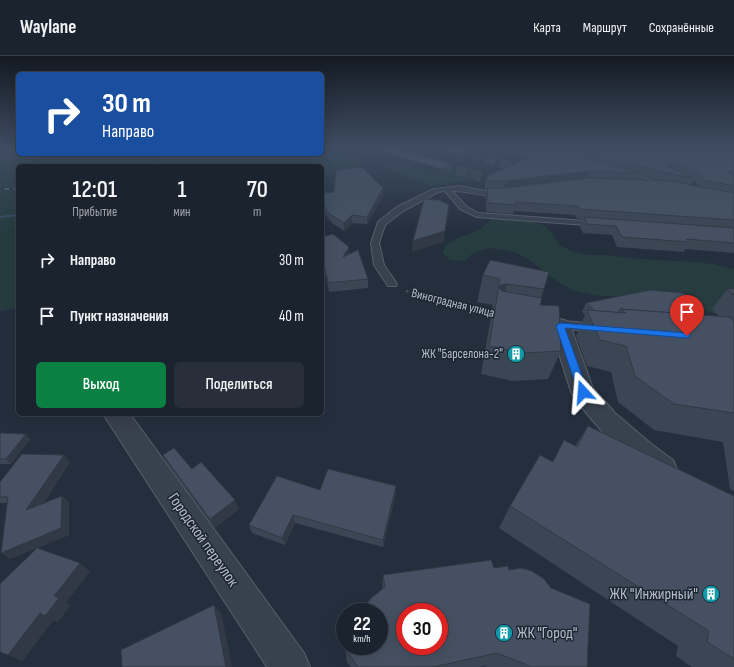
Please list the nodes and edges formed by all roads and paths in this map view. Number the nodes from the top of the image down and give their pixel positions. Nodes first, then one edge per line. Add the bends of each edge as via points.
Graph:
1 (635, 177) edge
2 (635, 185) edge
3 (447, 189) junction
4 (512, 192) edge
5 (612, 225) edge
6 (392, 284) joint
7 (499, 315) edge
8 (549, 324) joint
9 (608, 329) edge
10 (117, 416) edge
11 (681, 481) edge
12 (290, 667) edge

1 - 2 lane via 669,186
3 - 4 lane
3 - 5 lane via 463,209 477,215
3 - 6 lane via 428,193 400,209 381,224 375,243 379,265
6 - 7 path, Виноградная улица via 402,290
8 - 9 lane
8 - 11 street via 583,392 593,405 640,451
10 - 12 street, Городской переулок

